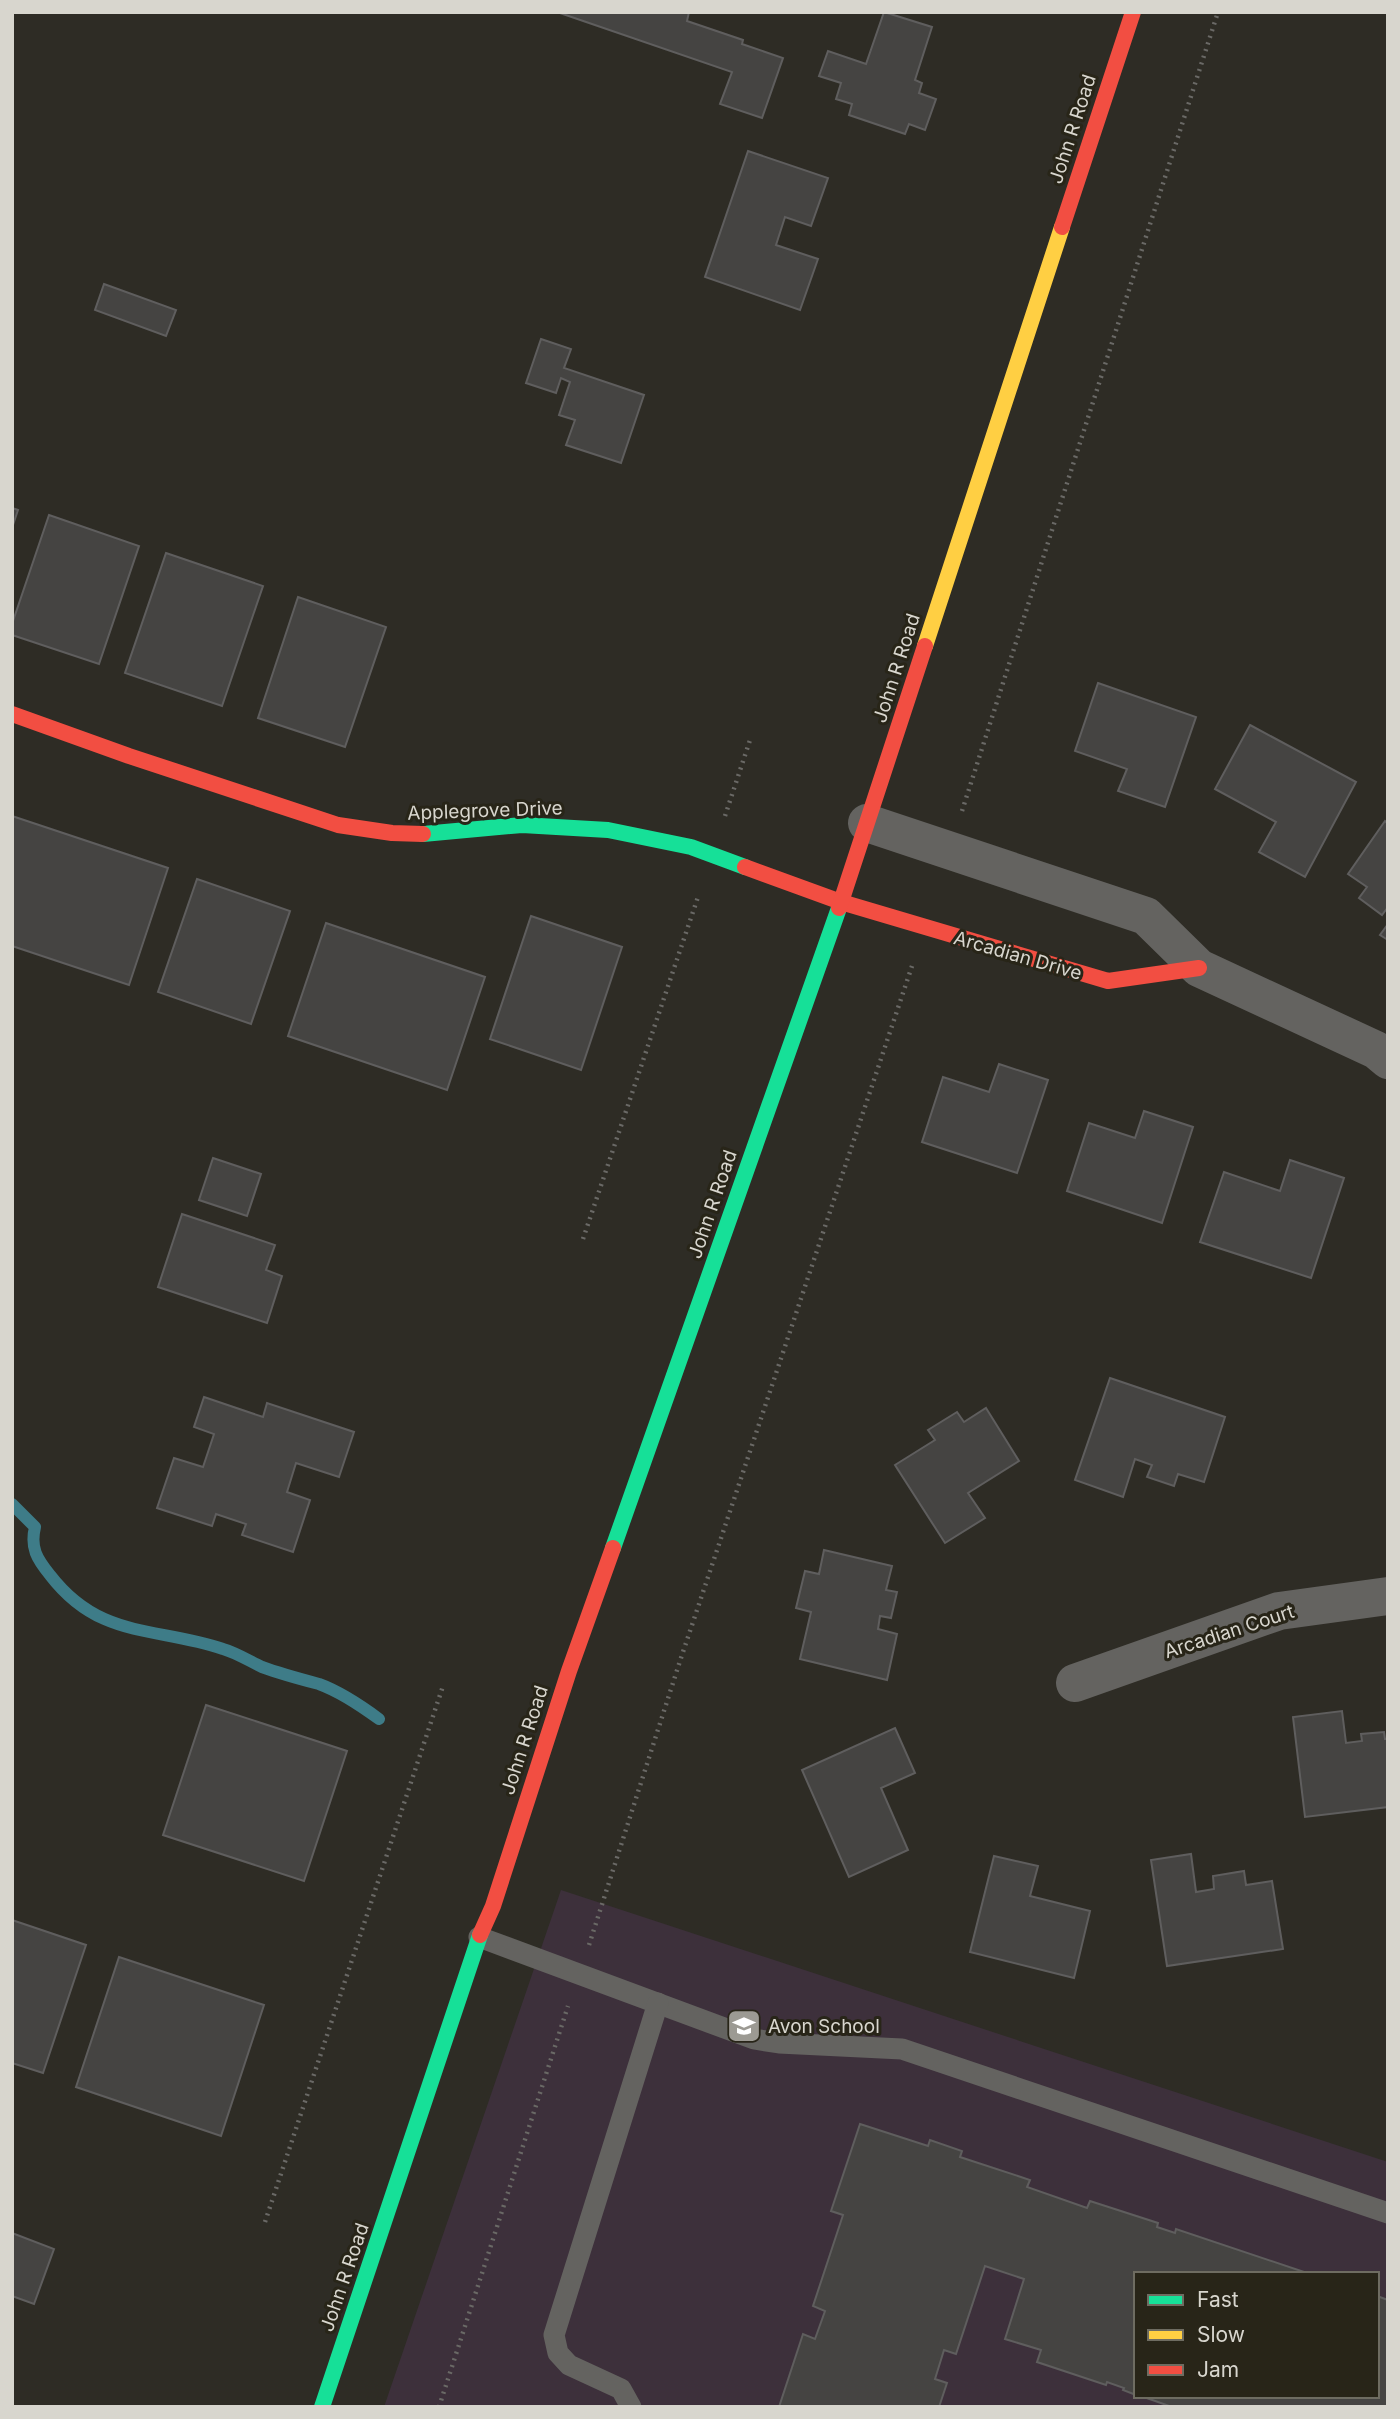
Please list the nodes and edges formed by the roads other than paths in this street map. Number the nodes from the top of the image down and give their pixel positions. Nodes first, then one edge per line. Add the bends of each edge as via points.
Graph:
1 (1133, 12) edge
2 (12, 714) edge
3 (867, 823) junction
4 (841, 902) junction
5 (1199, 968) junction
6 (1388, 1060) edge
7 (1388, 1596) edge
8 (1074, 1683) dead end
9 (479, 1937) junction
10 (658, 2003) junction
11 (1388, 2213) edge
12 (322, 2407) edge
13 (631, 2407) edge

1 - 3 main road, John R Road
2 - 4 main road, Applegrove Drive via 338,825 430,834 522,825 608,830 691,847
3 - 4 main road, John R Road
3 - 5 street via 1146,916
4 - 5 main road, Arcadian Drive via 1108,981
4 - 9 main road, John R Road
5 - 6 street via 1376,1050
7 - 8 street, Arcadian Court via 1279,1611
9 - 10 lane
9 - 12 main road, John R Road
10 - 11 lane via 754,2039 902,2049
10 - 13 lane via 554,2335 558,2353 569,2365 621,2389

